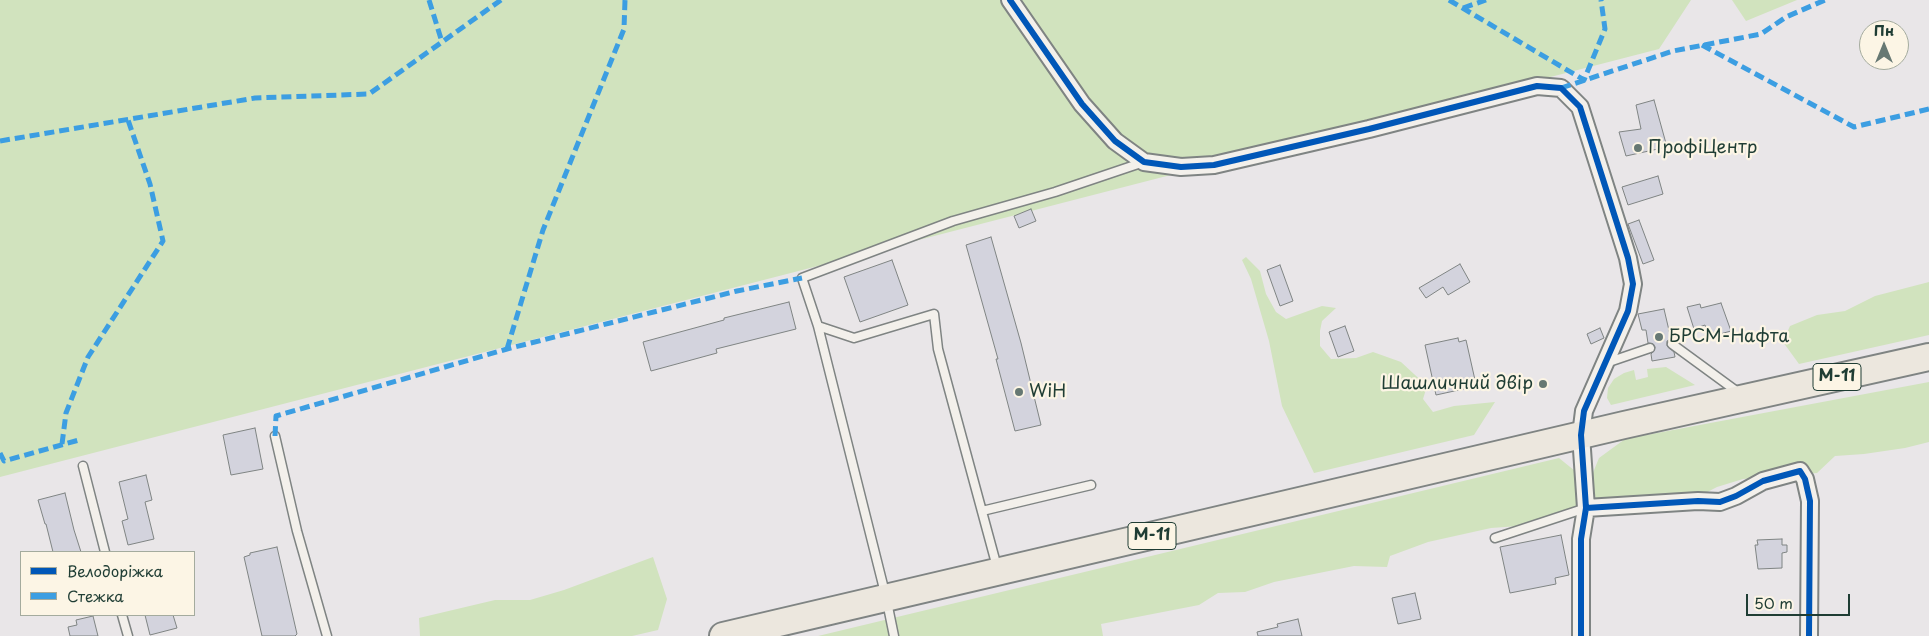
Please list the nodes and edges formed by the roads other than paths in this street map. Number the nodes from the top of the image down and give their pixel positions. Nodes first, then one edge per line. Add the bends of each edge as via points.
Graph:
1 (1010, 0) edge
2 (1144, 162) junction
3 (818, 326) junction
4 (1672, 344) dead end
5 (1650, 348) dead end
6 (1929, 357) edge
7 (1604, 364) junction
8 (1744, 397) junction
9 (1581, 435) junction
10 (275, 436) dead end
11 (82, 466) dead end
12 (1091, 485) dead end
13 (1586, 508) junction
14 (982, 511) junction
15 (1495, 538) dead end
16 (105, 551) edge
17 (999, 572) junction
18 (886, 597) junction
19 (122, 616) edge
20 (128, 636) edge
21 (327, 636) edge
22 (723, 636) edge
23 (894, 636) edge
24 (1582, 636) edge
25 (1809, 636) edge

1 - 2 street via 1082,104 1115,140
2 - 3 lane via 953,221 802,278
2 - 7 street via 1180,167 1214,164 1538,86 1561,88 1580,107 1628,258 1633,284 1628,311
3 - 14 lane via 854,338 934,314 938,349
3 - 18 lane
4 - 8 lane
5 - 7 lane
6 - 8 highway, М-11
7 - 9 street via 1584,411
8 - 9 highway, М-11
9 - 13 street
9 - 17 highway, М-11
10 - 21 lane
11 - 16 lane
12 - 14 lane
13 - 15 lane
13 - 24 street via 1581,539
13 - 25 street via 1720,502 1764,481 1800,471 1810,501
14 - 17 lane
17 - 18 highway, М-11
18 - 22 highway, М-11
18 - 23 lane
19 - 20 lane

